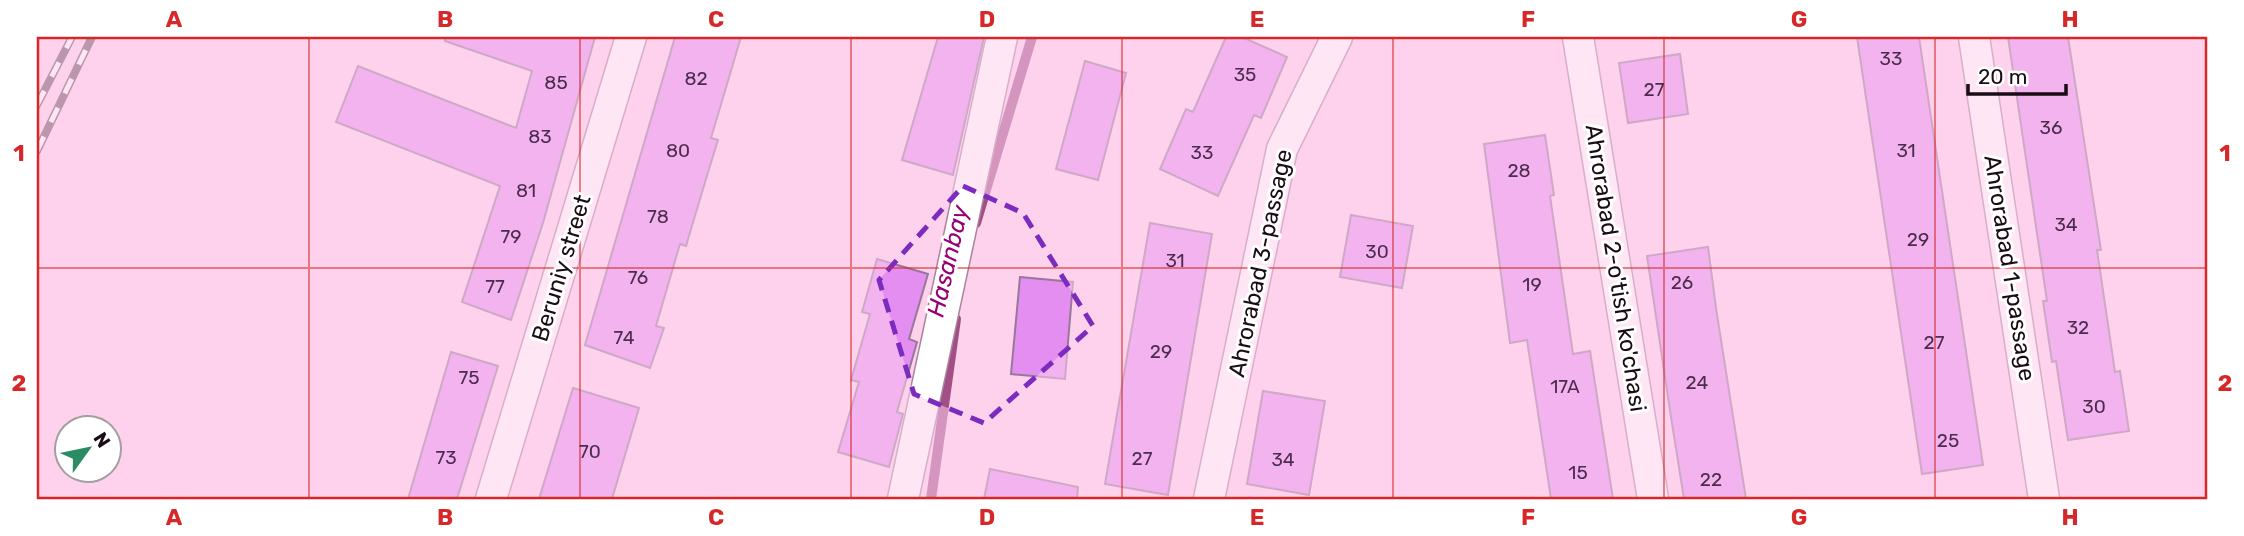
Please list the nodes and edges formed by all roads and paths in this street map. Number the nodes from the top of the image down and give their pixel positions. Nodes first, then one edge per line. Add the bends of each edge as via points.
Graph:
1 (631, 37) edge
2 (1002, 37) edge
3 (1338, 37) edge
4 (1578, 37) edge
5 (1974, 37) edge
6 (491, 499) edge
7 (903, 499) edge
8 (1209, 499) edge
9 (1653, 499) edge
10 (2044, 499) edge

1 - 6 street, Beruniy street
2 - 7 street
3 - 8 street, Ahrorabad 3-passage via 1282,149
4 - 9 street, Ahrorabad 2-o'tish ko'chasi
5 - 10 street, Ahrorabad 1-passage

